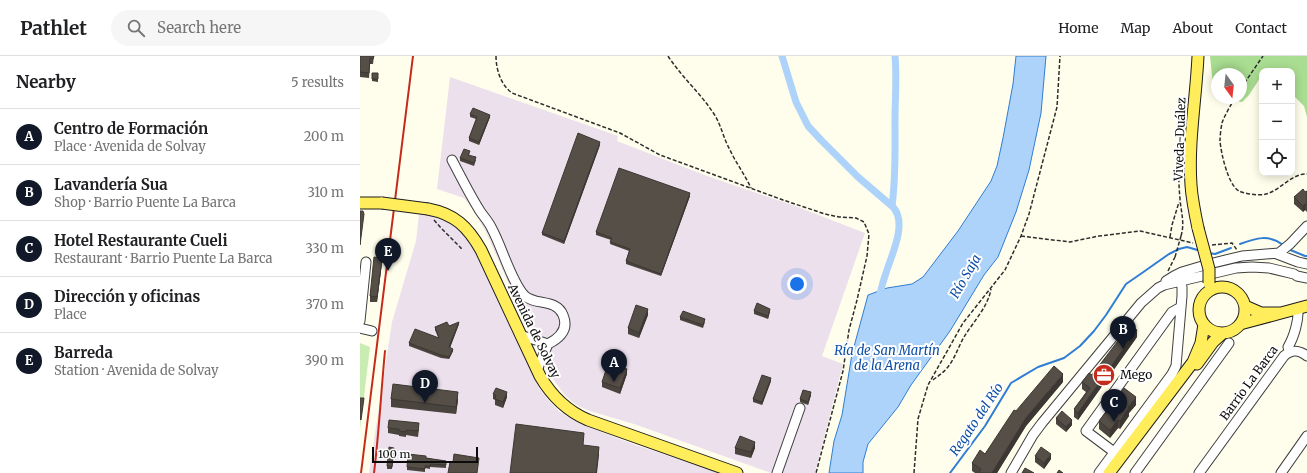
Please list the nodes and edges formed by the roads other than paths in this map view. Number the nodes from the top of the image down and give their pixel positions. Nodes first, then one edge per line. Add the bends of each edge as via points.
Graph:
1 (1198, 56) edge
2 (452, 160) dead end
3 (360, 196) edge
4 (360, 203) edge
5 (378, 203) junction
6 (1307, 226) edge
7 (1284, 249) junction
8 (366, 262) dead end
9 (1307, 264) edge
10 (1294, 274) junction
11 (1307, 275) edge
12 (1307, 278) edge
13 (1180, 280) junction
14 (1165, 282) junction
15 (1215, 285) junction
16 (1245, 306) junction
17 (1181, 307) junction
18 (1303, 307) edge
19 (1281, 313) junction
20 (360, 321) edge
21 (1204, 324) junction
22 (1240, 324) junction
23 (360, 328) edge
24 (372, 331) dead end
25 (1223, 333) junction
26 (520, 335) junction
27 (1229, 343) dead end
28 (548, 344) junction
29 (1289, 351) junction
30 (1307, 356) edge
31 (537, 370) junction
32 (800, 408) dead end
33 (1307, 436) edge
34 (1118, 454) junction
35 (737, 473) edge
36 (777, 473) edge
37 (1011, 473) edge
38 (1100, 473) edge
39 (1109, 473) edge
40 (1113, 473) edge
41 (1118, 473) edge
42 (1135, 473) edge
43 (1199, 473) edge
44 (1281, 473) edge

1 - 15 main road, Viveda-Duález, bridge via 1190,166 1198,228
2 - 28 street via 492,229 521,292 530,300 555,306 563,315 564,326 561,335
3 - 5 main road
4 - 5 main road
5 - 26 main road, Avenida de Solvay, bridge via 428,209 460,222 471,234 484,258
6 - 7 street
7 - 9 street via 1298,262
7 - 14 street via 1209,264 1182,272
8 - 20 street
10 - 11 street via 1297,272
10 - 12 street
10 - 13 street via 1260,267 1244,267
13 - 14 street
13 - 17 street
14 - 37 street via 1141,303 1048,415
15 - 16 main road via 1238,293
15 - 21 main road via 1204,296 1199,310
16 - 19 main road via 1261,313
16 - 22 main road via 1245,314
17 - 34 street via 1176,366
17 - 34 street via 1172,312 1086,431
18 - 19 main road
18 - 29 street, Barrio La Barca via 1297,318
19 - 22 main road
21 - 25 main road via 1209,329
21 - 34 main road via 1193,362
22 - 25 main road
23 - 24 street
25 - 41 main road via 1213,342
26 - 28 street
26 - 31 main road, Avenida de Solvay
27 - 42 street
28 - 31 street
29 - 30 street via 1295,350
29 - 43 street, Barrio La Barca
31 - 35 main road, Avenida de Solvay via 554,396 578,415
32 - 36 street
33 - 44 street
34 - 38 street
34 - 39 main road
34 - 40 main road via 1122,459

